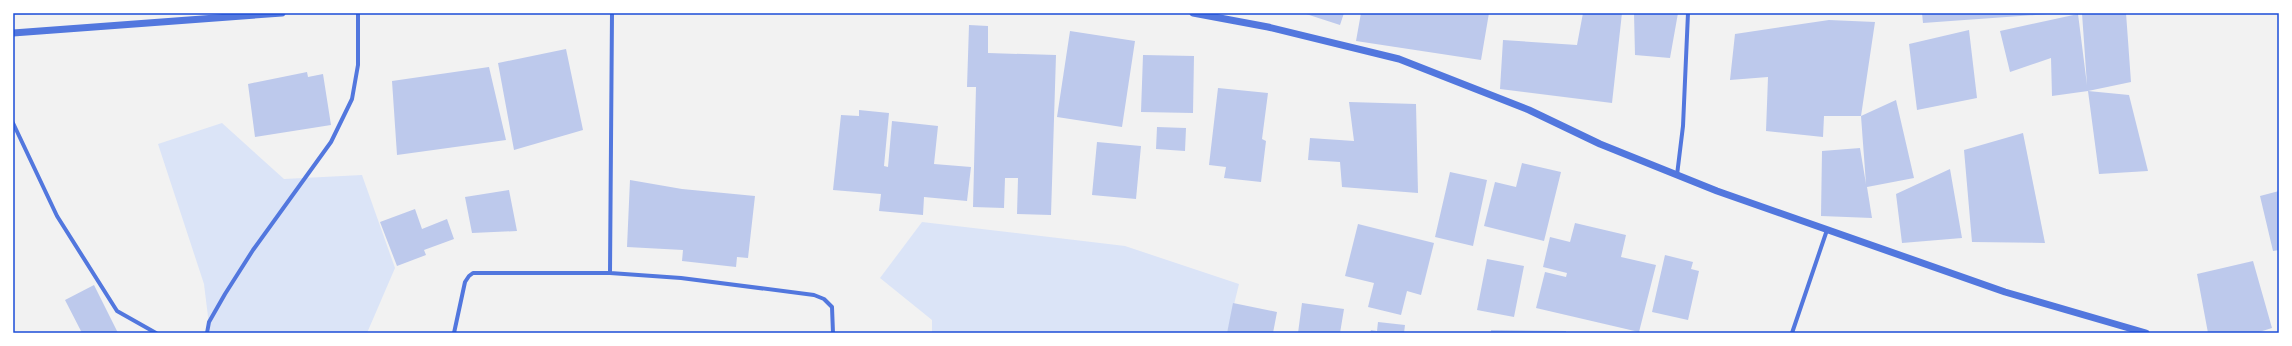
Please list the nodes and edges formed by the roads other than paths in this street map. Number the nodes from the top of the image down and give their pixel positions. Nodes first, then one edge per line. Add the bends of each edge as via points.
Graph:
1 (282, 13) edge
2 (358, 13) edge
3 (612, 13) edge
4 (1194, 13) edge
5 (1688, 13) edge
6 (13, 33) edge
7 (13, 123) edge
8 (1677, 175) junction
9 (1827, 230) junction
10 (610, 273) junction
11 (156, 333) edge
12 (207, 333) edge
13 (454, 333) edge
14 (833, 333) edge
15 (1792, 333) edge
16 (2146, 333) edge

1 - 6 street
2 - 12 street via 358,66 352,99 331,142 253,250 225,294 209,322
3 - 10 street
4 - 8 street via 1268,27 1399,60 1529,110 1600,144
5 - 8 street via 1683,126
7 - 11 street via 57,216 117,311
8 - 9 street
9 - 15 street
9 - 16 street via 2005,292
10 - 13 street via 473,273 465,282
10 - 14 street via 681,278 814,295 832,307

